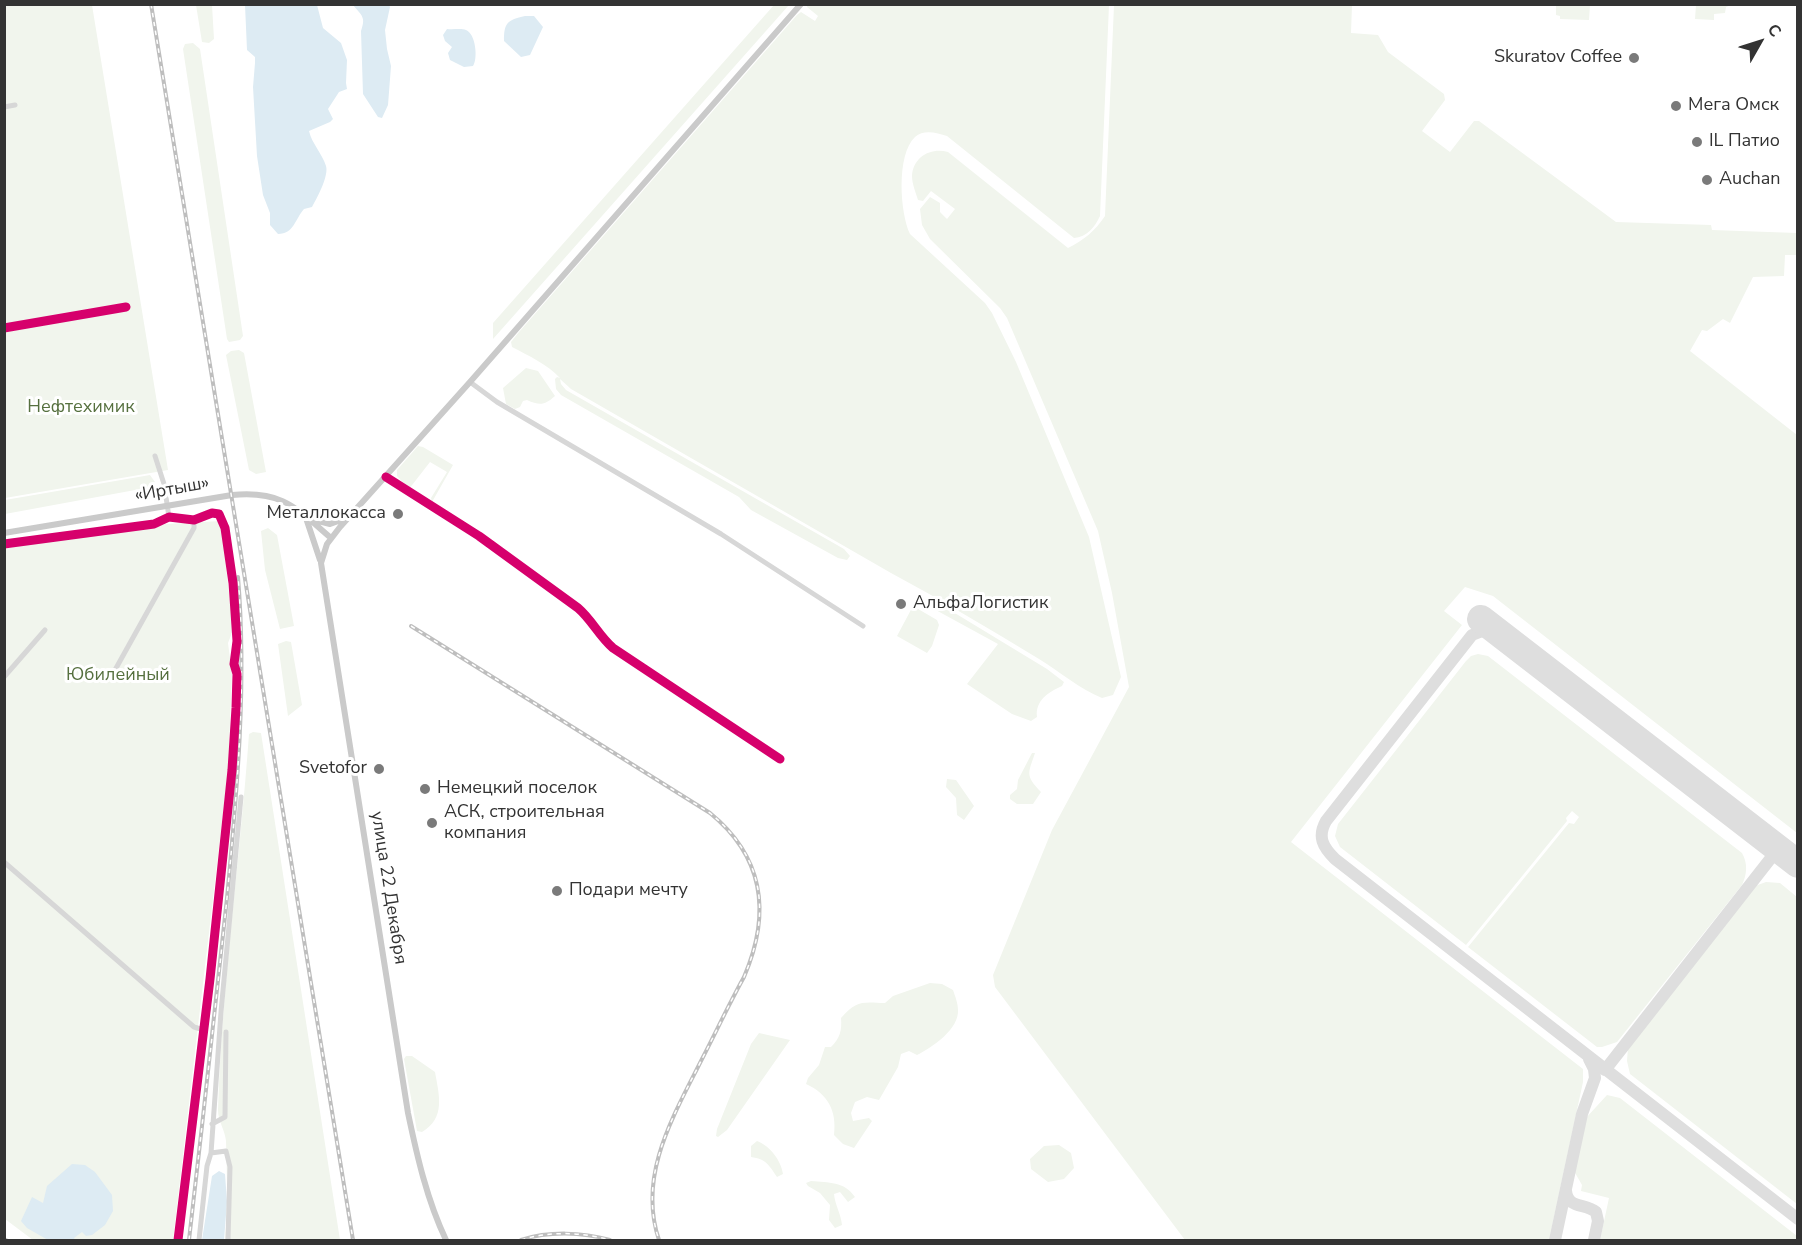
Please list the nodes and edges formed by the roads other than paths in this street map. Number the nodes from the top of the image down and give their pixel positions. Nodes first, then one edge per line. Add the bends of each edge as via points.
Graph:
1 (801, 4) edge
2 (15, 105) dead end
3 (4, 107) edge
4 (126, 307) dead end
5 (4, 328) edge
6 (470, 382) junction
7 (155, 456) dead end
8 (386, 477) junction
9 (167, 505) junction
10 (302, 513) junction
11 (350, 516) junction
12 (169, 518) junction
13 (194, 520) junction
14 (4, 533) edge
15 (331, 538) junction
16 (4, 544) edge
17 (321, 563) junction
18 (863, 626) dead end
19 (45, 630) dead end
20 (114, 670) dead end
21 (4, 677) edge
22 (780, 759) dead end
23 (241, 797) dead end
24 (4, 862) edge
25 (204, 1030) junction
26 (226, 1032) dead end
27 (212, 1125) junction
28 (211, 1153) junction
29 (178, 1240) edge
30 (199, 1240) edge
31 (228, 1240) edge
32 (446, 1240) edge

1 - 6 main road
2 - 3 street
4 - 5 street
6 - 8 main road
6 - 18 street via 497,402 721,534
7 - 9 street
8 - 11 main road
8 - 22 street via 479,536 578,608 613,648
9 - 10 main road, «Иртыш» via 254,493 282,500
9 - 12 street
9 - 14 main road, «Иртыш»
10 - 11 main road via 330,524
10 - 15 main road, «Иртыш»
10 - 17 main road, улица 22 Декабря
11 - 15 main road
12 - 13 street
12 - 16 street via 154,524
13 - 20 street via 194,528
13 - 25 street via 212,513 222,519 230,559 237,641 232,770
15 - 17 main road
17 - 32 main road, улица 22 Декабря via 408,1113 434,1213
19 - 21 street
23 - 27 street
24 - 25 street via 194,1027
25 - 29 street
26 - 27 street via 225,1118
27 - 28 street
28 - 30 street
28 - 31 street via 226,1151 230,1167

